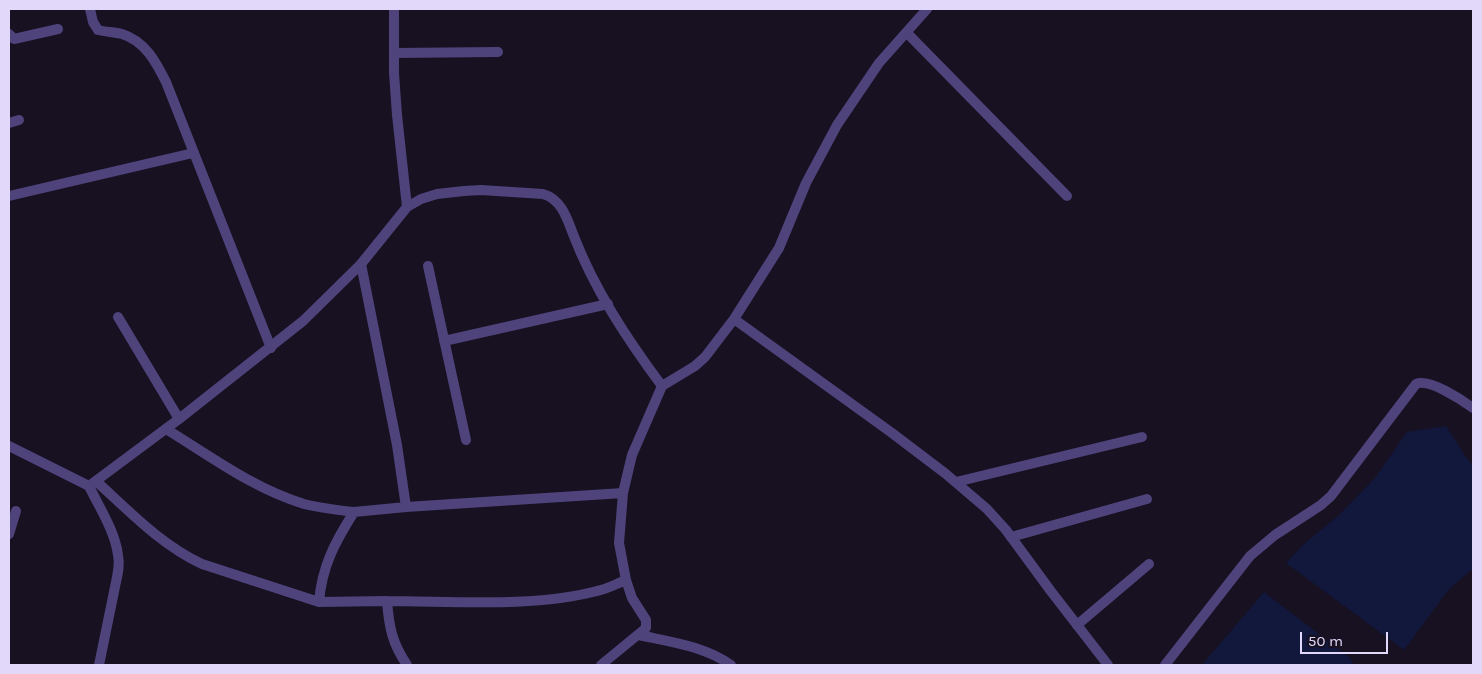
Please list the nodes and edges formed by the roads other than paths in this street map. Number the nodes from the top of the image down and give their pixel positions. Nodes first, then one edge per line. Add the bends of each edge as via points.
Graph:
1 (90, 9) edge
2 (394, 9) edge
3 (927, 9) edge
4 (58, 29) dead end
5 (907, 33) junction
6 (9, 34) edge
7 (498, 52) dead end
8 (395, 53) junction
9 (193, 153) junction
10 (9, 196) edge
11 (1068, 196) dead end
12 (407, 207) junction
13 (361, 264) junction
14 (428, 266) dead end
15 (608, 304) junction
16 (118, 317) dead end
17 (734, 318) junction
18 (444, 341) junction
19 (271, 348) junction
20 (662, 386) junction
21 (1473, 408) edge
22 (179, 419) junction
23 (166, 429) junction
24 (1142, 436) dead end
25 (466, 440) dead end
26 (9, 446) edge
27 (956, 482) junction
28 (93, 483) junction
29 (623, 493) junction
30 (1147, 499) dead end
31 (406, 507) junction
32 (16, 511) dead end
33 (354, 512) junction
34 (9, 534) edge
35 (1011, 537) junction
36 (1149, 564) dead end
37 (626, 580) junction
38 (319, 602) junction
39 (387, 602) junction
40 (1077, 625) junction
41 (639, 635) junction
42 (602, 664) edge
43 (99, 665) edge
44 (407, 665) edge
45 (591, 665) edge
46 (731, 665) edge
47 (1108, 665) edge
48 (1164, 665) edge

1 - 9 street via 98,30 127,36 154,58
2 - 8 street
3 - 5 street
4 - 6 street via 21,39 14,39
5 - 11 street
5 - 17 street via 879,63 837,125 806,183 779,248
7 - 8 street
8 - 12 street via 396,115
9 - 10 street
9 - 19 street
12 - 13 street
12 - 15 street via 437,194 464,191 552,196 568,219 582,256
13 - 19 street
13 - 31 street
14 - 18 street
15 - 18 street
15 - 20 street
16 - 22 street
17 - 20 street via 706,357
17 - 27 street
18 - 25 street
19 - 22 street
20 - 29 street via 632,455
21 - 48 street via 1431,384 1416,384 1332,496 1250,556
22 - 23 street
23 - 28 street
23 - 33 street via 244,477 278,493 305,504
24 - 27 street
26 - 28 street
27 - 35 street via 987,509
28 - 38 street via 185,556
28 - 43 street via 113,536 119,569
29 - 31 street
29 - 37 street via 619,543
30 - 35 street
31 - 33 street
32 - 34 street
33 - 38 street via 325,564
35 - 40 street
36 - 40 street
37 - 39 street via 598,591 563,598 501,602
37 - 41 street via 632,598 646,620 646,628
38 - 39 street
39 - 44 street via 390,630
40 - 47 street
41 - 42 street
41 - 46 street via 712,653
42 - 45 street

